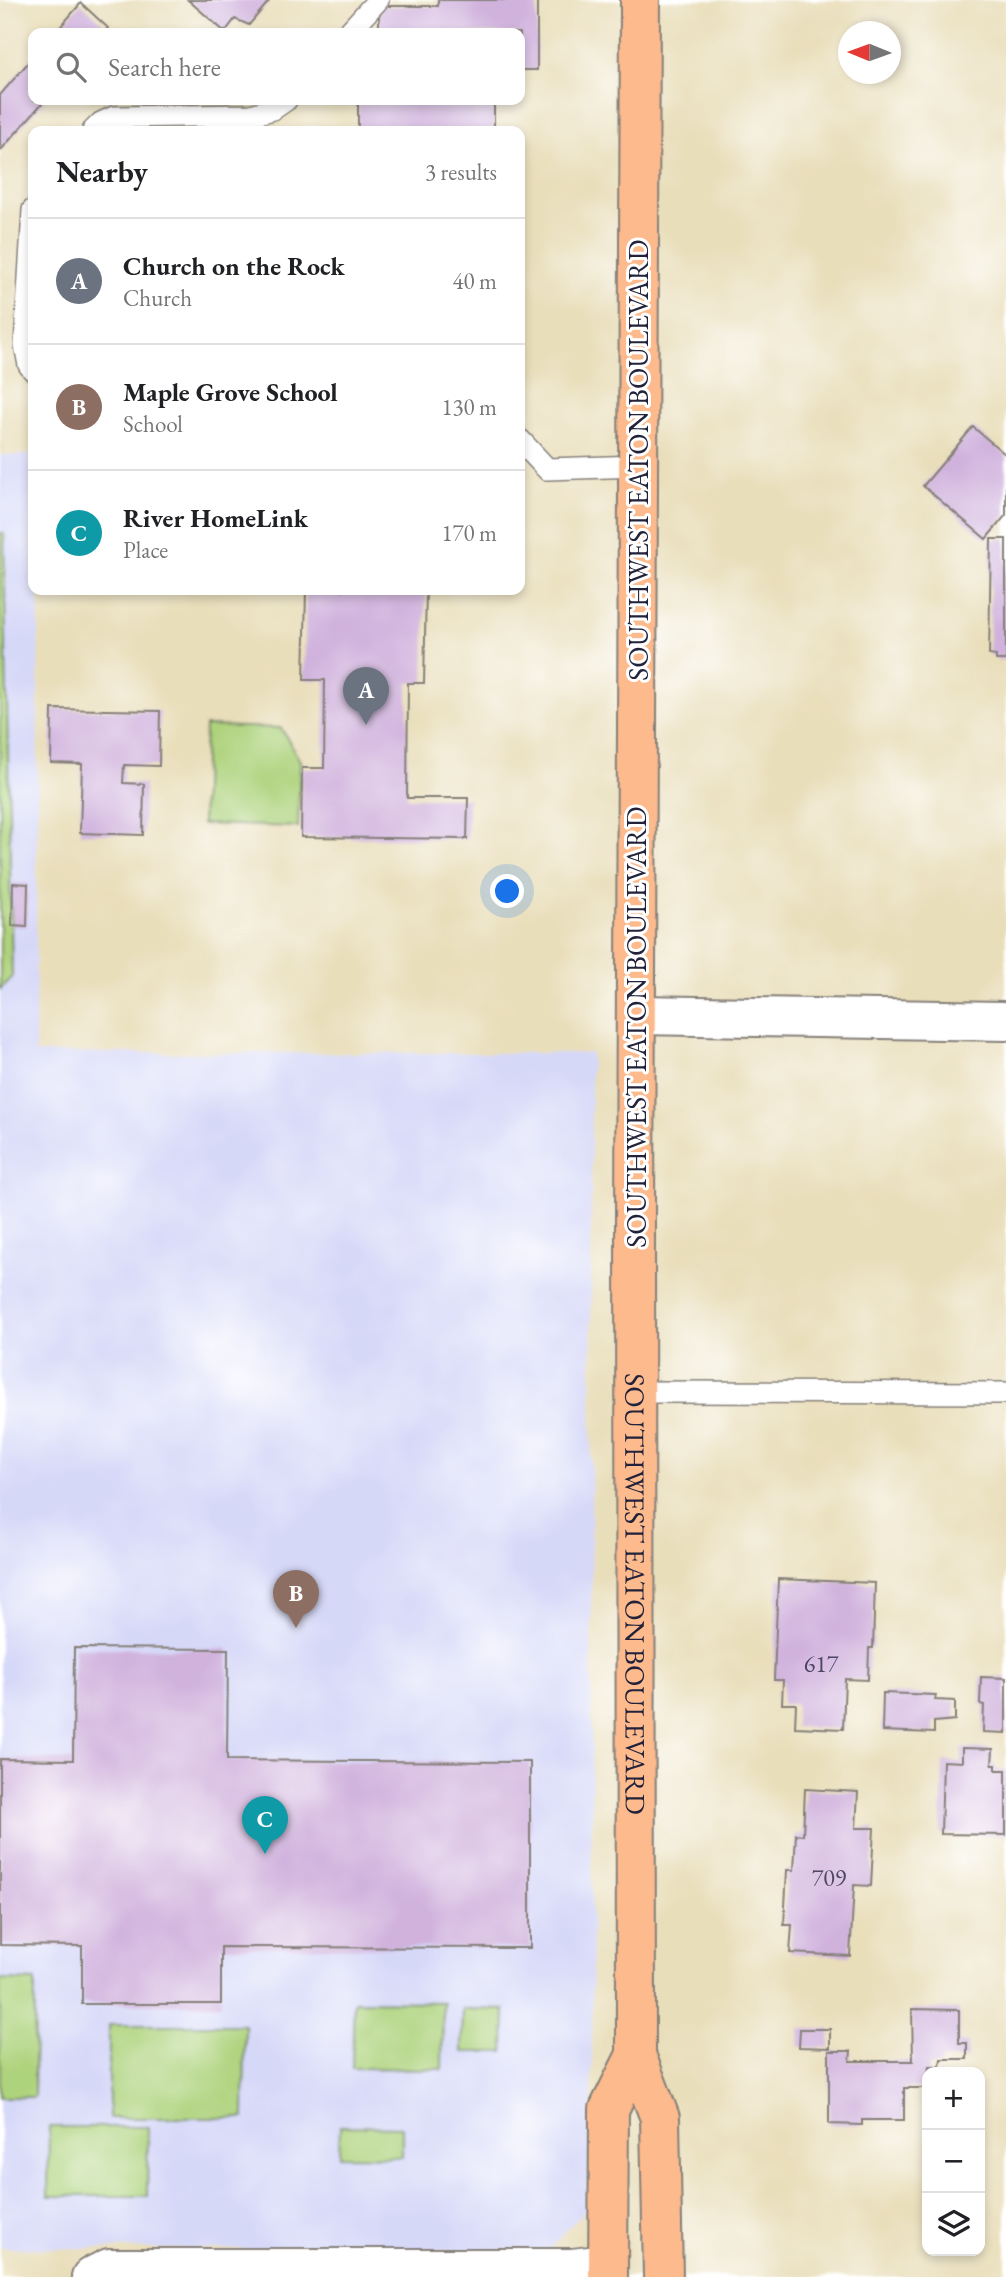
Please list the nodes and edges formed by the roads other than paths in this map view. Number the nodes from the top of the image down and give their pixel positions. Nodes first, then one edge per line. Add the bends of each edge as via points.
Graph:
1 (378, 0) edge
2 (640, 0) edge
3 (353, 28) edge
4 (279, 105) edge
5 (98, 126) edge
6 (28, 294) edge
7 (28, 360) edge
8 (525, 445) edge
9 (639, 466) junction
10 (637, 1015) junction
11 (1006, 1021) edge
12 (636, 1392) junction
13 (1006, 1393) edge
14 (636, 2055) junction
15 (613, 2273) edge
16 (91, 2277) edge
17 (663, 2277) edge

1 - 3 lane
2 - 9 main road, SOUTHWEST EATON BOULEVARD
4 - 5 lane via 251,115 114,117
6 - 7 lane
8 - 9 lane via 547,469
9 - 10 main road, SOUTHWEST EATON BOULEVARD
10 - 11 street
10 - 12 main road, SOUTHWEST EATON BOULEVARD
12 - 13 lane
12 - 14 main road, SOUTHWEST EATON BOULEVARD
14 - 15 main road, SOUTHWEST EATON BOULEVARD via 608,2109
14 - 17 main road, SOUTHWEST EATON BOULEVARD via 660,2118
15 - 16 street via 572,2268 109,2268

